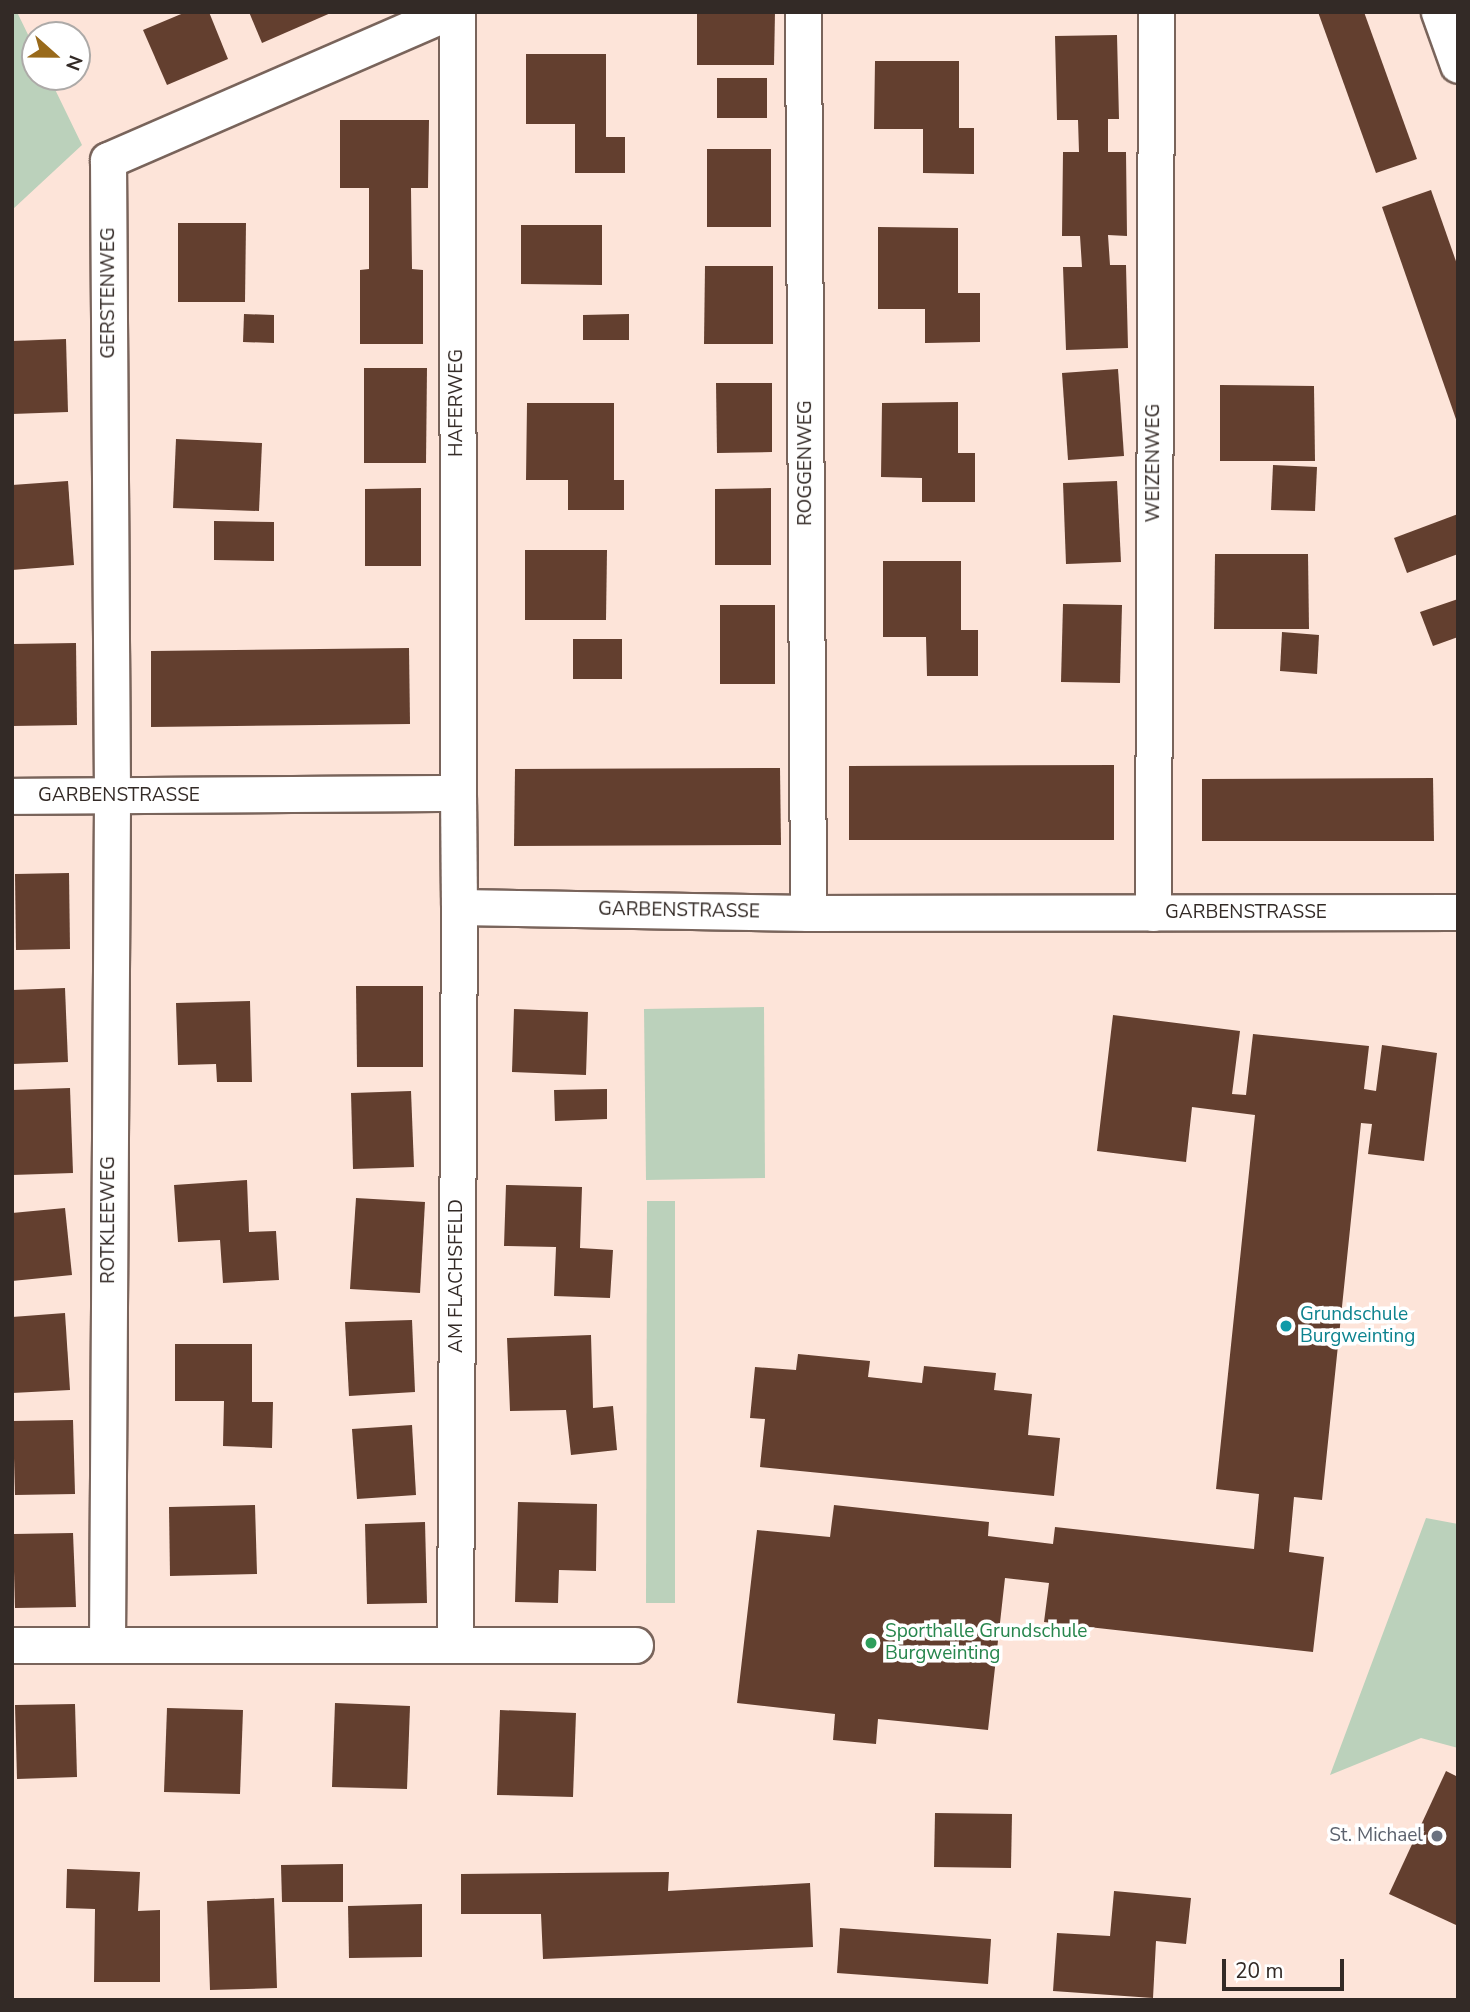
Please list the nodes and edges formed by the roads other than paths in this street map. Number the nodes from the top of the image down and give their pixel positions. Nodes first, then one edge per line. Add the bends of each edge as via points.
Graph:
1 (448, 12) edge
2 (457, 12) edge
3 (803, 12) edge
4 (1156, 12) edge
5 (1439, 12) edge
6 (1458, 65) edge
7 (457, 793) junction
8 (12, 796) edge
9 (112, 796) junction
10 (459, 907) junction
11 (1458, 912) edge
12 (808, 913) junction
13 (1153, 913) junction
14 (107, 1644) junction
15 (455, 1644) junction
16 (12, 1645) edge
17 (635, 1645) dead end

1 - 9 street, GERSTENWEG via 108,160
2 - 7 street, HAFERWEG
3 - 12 street, ROGGENWEG
4 - 13 street, WEIZENWEG
5 - 6 street
7 - 9 street, GARBENSTRASSE
7 - 10 street
8 - 9 street, GARBENSTRASSE
9 - 14 street, ROTKLEEWEG
10 - 12 street, GARBENSTRASSE
10 - 15 street, AM FLACHSFELD
11 - 13 street, GARBENSTRASSE
12 - 13 street, GARBENSTRASSE
14 - 15 street
14 - 16 street
15 - 17 street

